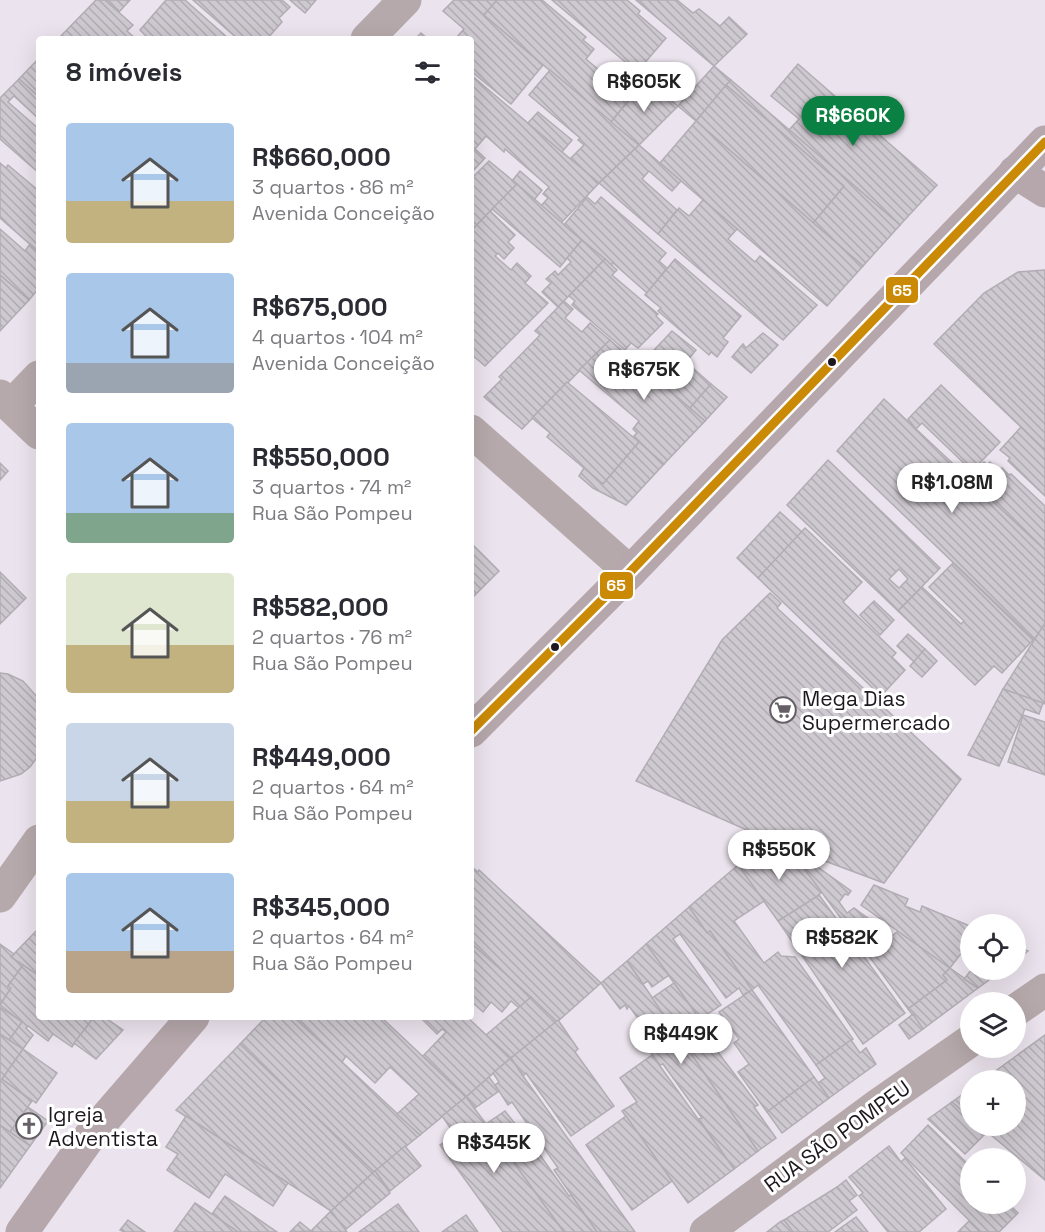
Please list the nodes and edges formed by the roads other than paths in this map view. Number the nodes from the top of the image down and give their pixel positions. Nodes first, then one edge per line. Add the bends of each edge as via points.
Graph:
1 (405, 0) edge
2 (370, 36) edge
3 (1045, 141) edge
4 (1015, 172) junction
5 (1045, 191) edge
6 (36, 379) edge
7 (6, 401) edge
8 (36, 430) edge
9 (474, 434) edge
10 (630, 572) junction
11 (474, 728) edge
12 (36, 845) edge
13 (0, 896) edge
14 (1045, 990) edge
15 (1026, 1003) edge
16 (190, 1020) edge
17 (960, 1048) edge
18 (22, 1232) edge
19 (706, 1232) edge

1 - 2 street
3 - 4 main road
4 - 5 main road
4 - 10 main road
6 - 7 street
7 - 8 street
9 - 10 street
10 - 11 main road
12 - 13 street
14 - 15 street
16 - 18 main road via 90,1136
17 - 19 street, RUA SÃO POMPEU

